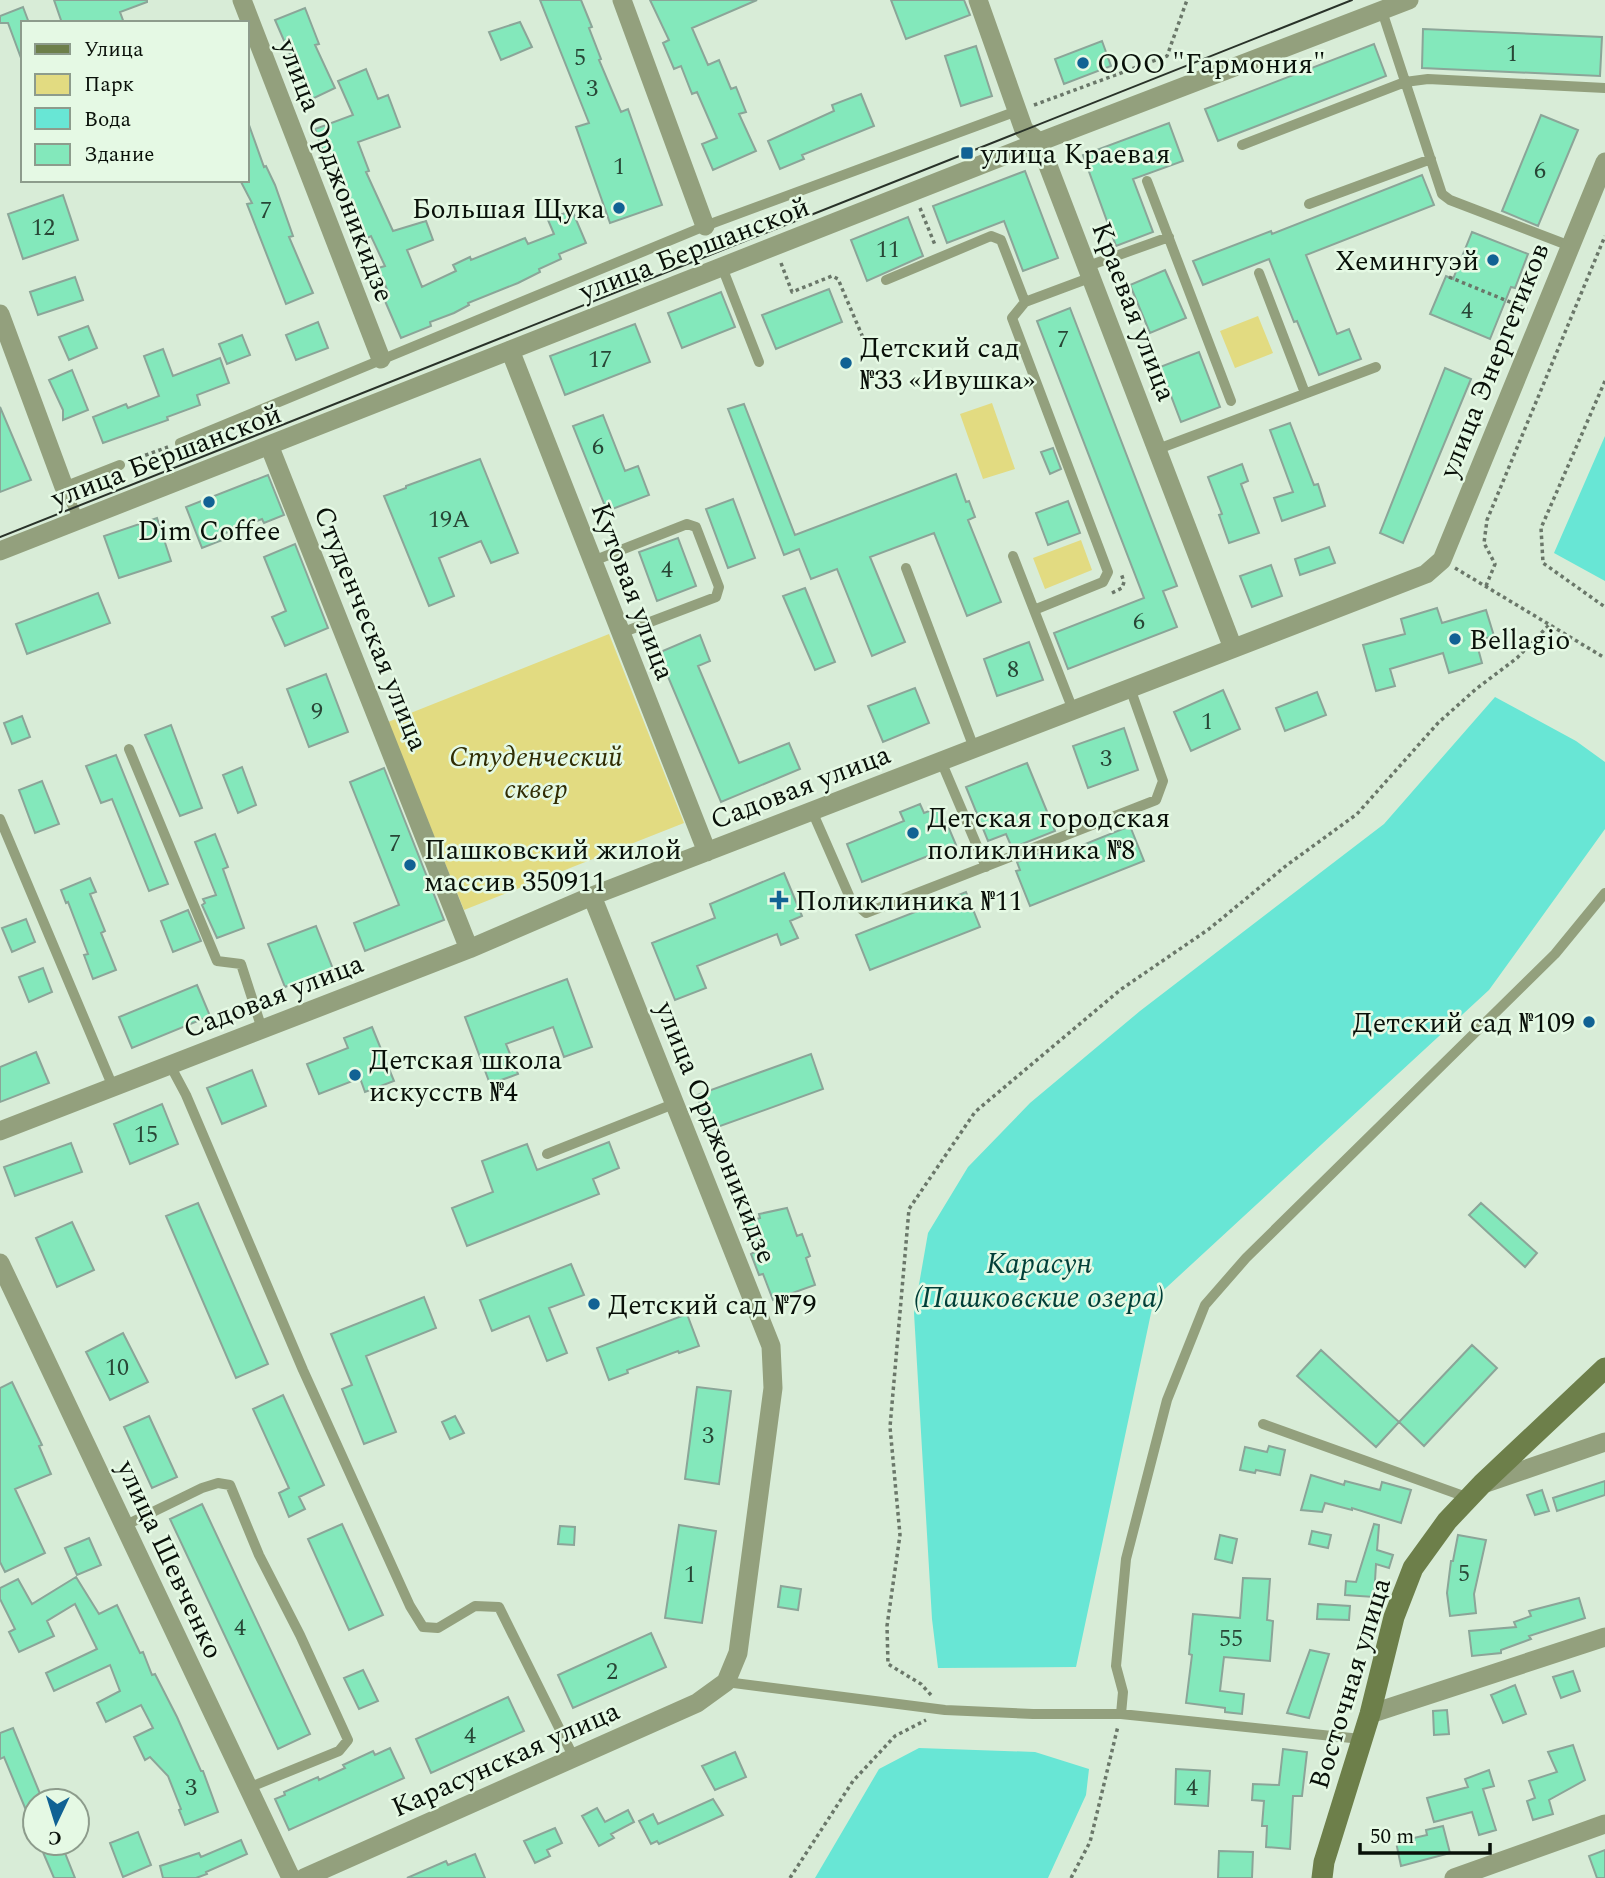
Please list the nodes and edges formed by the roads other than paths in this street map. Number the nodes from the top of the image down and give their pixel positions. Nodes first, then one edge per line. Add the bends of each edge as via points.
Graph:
1 (242, 0) edge
2 (622, 0) edge
3 (978, 0) edge
4 (1409, 0) edge
5 (1382, 10) junction
6 (1405, 82) junction
7 (1605, 88) edge
8 (1017, 111) junction
9 (1039, 142) junction
10 (1242, 145) dead end
11 (1431, 159) junction
12 (1605, 162) edge
13 (1147, 181) dead end
14 (1309, 204) dead end
15 (705, 226) junction
16 (1169, 237) junction
17 (1570, 246) junction
18 (722, 267) junction
19 (1090, 272) junction
20 (1259, 273) dead end
21 (886, 280) dead end
22 (1025, 302) junction
23 (0, 314) edge
24 (510, 350) junction
25 (381, 359) junction
26 (760, 362) dead end
27 (1376, 367) dead end
28 (1306, 393) junction
29 (1231, 401) dead end
30 (180, 443) road end
31 (269, 445) junction
32 (1158, 449) junction
33 (120, 465) road end
34 (64, 487) junction
35 (79, 520) junction
36 (0, 551) edge
37 (1013, 556) dead end
38 (593, 561) junction
39 (906, 568) dead end
40 (1426, 573) joint
41 (1034, 610) junction
42 (621, 633) junction
43 (1233, 648) junction
44 (1130, 688) junction
45 (1073, 710) junction
46 (974, 748) junction
47 (130, 749) dead end
48 (941, 761) junction
49 (812, 811) junction
50 (0, 818) edge
51 (707, 852) junction
52 (986, 867) junction
53 (1605, 893) edge
54 (592, 896) junction
55 (469, 949) junction
56 (262, 1029) junction
57 (170, 1065) junction
58 (113, 1087) junction
59 (676, 1103) junction
60 (0, 1131) edge
61 (547, 1154) dead end
62 (0, 1263) edge
63 (1605, 1368) edge
64 (1263, 1424) dead end
65 (1605, 1442) edge
66 (1476, 1491) junction
67 (124, 1526) junction
68 (1605, 1637) edge
69 (726, 1682) junction
70 (1121, 1714) junction
71 (1370, 1714) junction
72 (1361, 1739) junction
73 (574, 1758) junction
74 (248, 1788) junction
75 (1605, 1824) edge
76 (291, 1878) edge
77 (304, 1878) edge
78 (1322, 1878) edge
79 (1454, 1878) edge

1 - 25 street, улица Орджоникидзе
2 - 15 street
3 - 8 street, Краевая улица
4 - 5 street, улица Бершанской
5 - 6 lane
5 - 9 street, улица Бершанской
6 - 7 lane via 1428,79
6 - 10 lane
6 - 11 lane
8 - 9 street, Краевая улица via 1024,130
8 - 15 lane
9 - 18 street, улица Бершанской
9 - 19 street, Краевая улица
11 - 14 lane
11 - 17 lane via 1442,194 1450,200
12 - 17 street, улица Энергетиков
13 - 16 lane
15 - 25 lane
16 - 19 lane
16 - 29 lane
17 - 40 street, улица Энергетиков via 1442,560
18 - 24 street, улица Бершанской
18 - 26 lane
19 - 22 lane
19 - 32 street, Краевая улица
20 - 28 lane
21 - 22 lane via 991,236 1001,240
22 - 41 lane via 1012,318 1108,572 1103,583
23 - 34 street
24 - 31 street, улица Бершанской
24 - 38 street, Кутовая улица
25 - 30 lane
27 - 28 lane
28 - 32 lane
31 - 35 street, улица Бершанской
31 - 55 street, Студенческая улица
32 - 43 street, Краевая улица
33 - 34 lane
34 - 35 lane
35 - 36 street, улица Бершанской
37 - 41 lane
38 - 42 street, Кутовая улица
38 - 42 lane via 687,524 695,527 719,587 716,597
39 - 46 lane
40 - 43 street, Садовая улица
41 - 45 lane
42 - 51 street, Кутовая улица
43 - 44 street, Садовая улица
44 - 45 street, Садовая улица
44 - 52 lane via 1163,781 1156,800
45 - 46 street, Садовая улица
46 - 48 street, Садовая улица
47 - 56 lane via 217,961 241,964
48 - 49 street, Садовая улица
48 - 52 lane
49 - 51 street, Садовая улица
49 - 52 lane via 851,900 866,912
50 - 58 lane
51 - 54 street, Садовая улица
53 - 70 lane via 1555,954 1246,1258 1205,1305 1167,1400 1126,1559 1116,1666 1123,1692
54 - 55 street, Садовая улица
54 - 59 street, улица Орджоникидзе
55 - 56 street, Садовая улица
56 - 57 street, Садовая улица
57 - 58 street, Садовая улица
57 - 73 lane via 303,1370 423,1627 438,1628 475,1606 499,1607
58 - 60 street, Садовая улица
59 - 61 lane
59 - 69 street, улица Орджоникидзе via 771,1346 774,1388 738,1653
62 - 67 street, улица Шевченко
63 - 66 street, Восточная улица
64 - 66 lane
65 - 66 street
66 - 71 street, Восточная улица via 1413,1568 1394,1617
67 - 74 street, улица Шевченко
67 - 74 lane via 202,1488 230,1485 348,1740 340,1751
68 - 71 street
69 - 70 lane via 945,1710
69 - 73 street, Карасунская улица via 697,1703
70 - 72 lane
71 - 72 street, Восточная улица
72 - 78 street, Восточная улица
73 - 77 street, Карасунская улица
74 - 76 street, улица Шевченко
75 - 79 street

